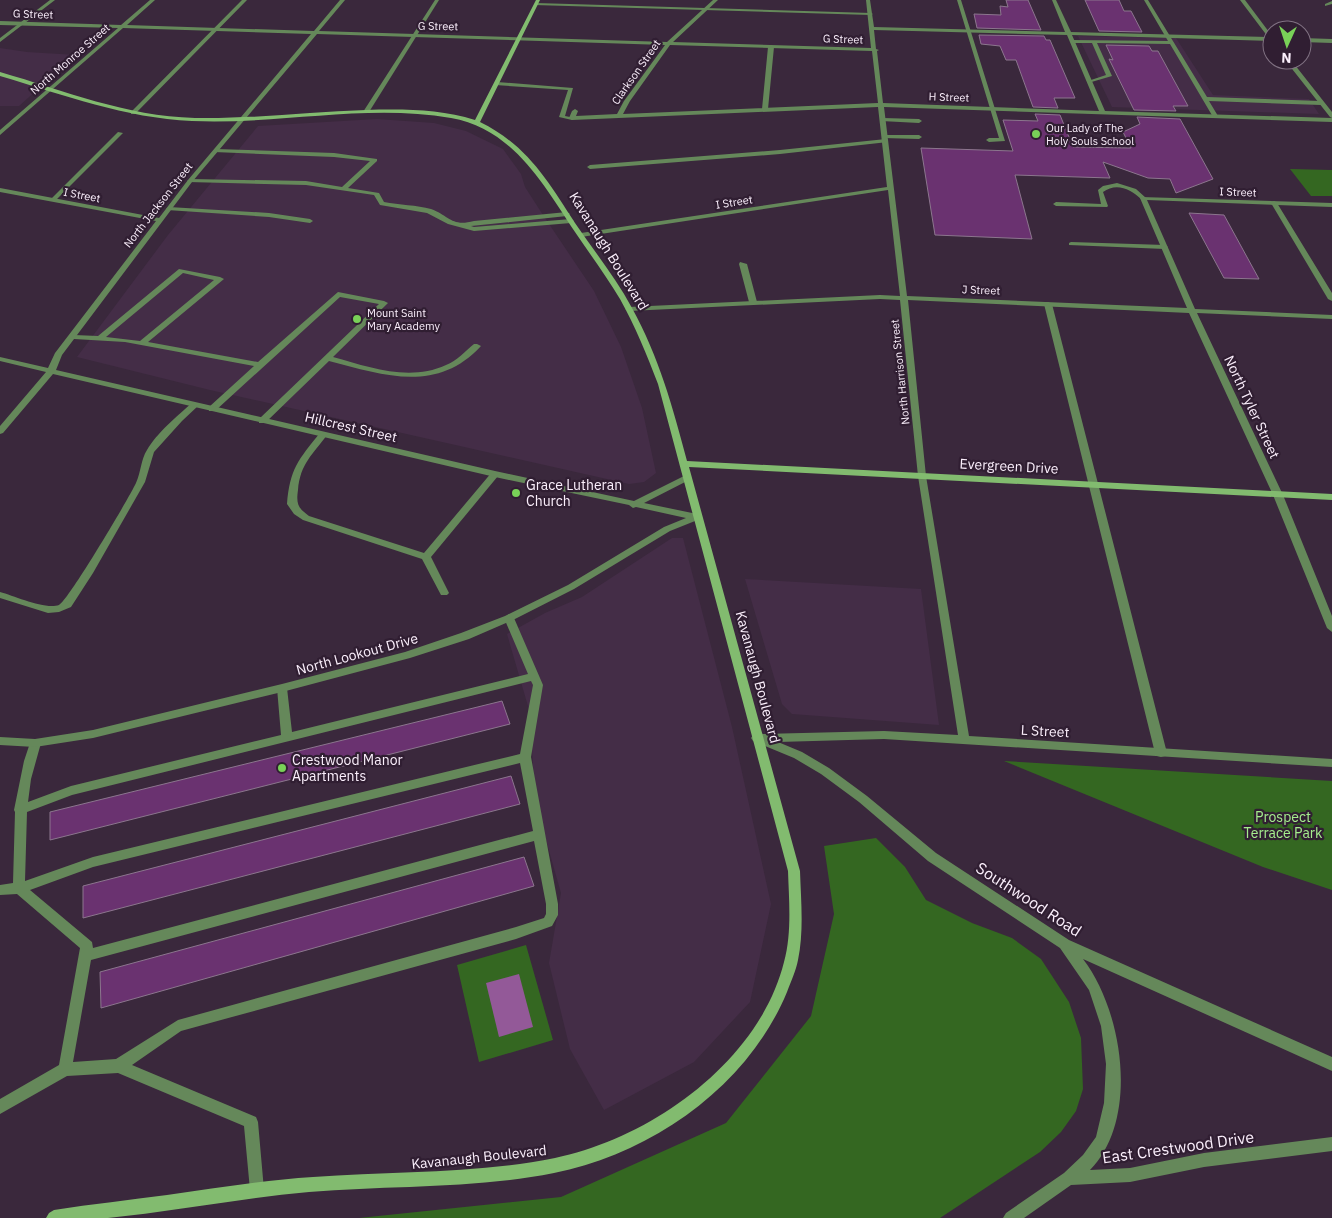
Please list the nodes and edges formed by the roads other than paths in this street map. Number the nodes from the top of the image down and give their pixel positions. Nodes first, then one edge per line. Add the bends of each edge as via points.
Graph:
1 (53, 0) edge
2 (153, 0) edge
3 (245, 0) edge
4 (343, 0) edge
5 (437, 0) edge
6 (716, 0) edge
7 (868, 0) edge
8 (959, 0) edge
9 (1054, 0) edge
10 (1146, 0) edge
11 (1242, 0) edge
12 (537, 2) edge
13 (706, 9) junction
14 (871, 14) junction
15 (0, 22) edge
16 (23, 23) junction
17 (124, 26) junction
18 (1262, 26) edge
19 (872, 28) junction
20 (216, 29) junction
21 (968, 30) junction
22 (316, 32) junction
23 (1069, 33) junction
24 (415, 36) junction
25 (1169, 36) junction
26 (518, 39) junction
27 (1262, 39) edge
28 (0, 40) edge
29 (1312, 40) edge
30 (1332, 40) edge
31 (1072, 41) junction
32 (1094, 42) junction
33 (1173, 43) junction
34 (668, 44) junction
35 (771, 47) junction
36 (876, 50) junction
37 (1296, 70) edge
38 (0, 74) edge
39 (1090, 82) junction
40 (497, 84) junction
41 (50, 89) junction
42 (1205, 99) junction
43 (1321, 102) junction
44 (880, 105) junction
45 (765, 108) junction
46 (992, 108) junction
47 (575, 111) dead end
48 (366, 112) junction
49 (1102, 112) junction
50 (133, 113) junction
51 (619, 116) junction
52 (1215, 116) junction
53 (572, 118) junction
54 (1332, 118) edge
55 (242, 119) junction
56 (883, 120) junction
57 (919, 121) dead end
58 (477, 123) junction
59 (0, 133) edge
60 (120, 133) dead end
61 (919, 138) dead end
62 (886, 139) junction
63 (989, 140) dead end
64 (216, 151) junction
65 (590, 167) dead end
66 (190, 181) junction
67 (344, 188) junction
68 (891, 188) junction
69 (0, 190) edge
70 (1143, 198) junction
71 (54, 200) junction
72 (1274, 203) junction
73 (1056, 204) dead end
74 (1332, 206) edge
75 (169, 208) junction
76 (567, 214) junction
77 (160, 220) junction
78 (310, 221) dead end
79 (571, 221) junction
80 (464, 226) junction
81 (581, 235) junction
82 (1071, 244) dead end
83 (1164, 248) junction
84 (744, 264) dead end
85 (904, 299) junction
86 (1332, 299) edge
87 (753, 302) junction
88 (1048, 304) junction
89 (629, 309) junction
90 (1192, 311) junction
91 (1332, 317) edge
92 (74, 337) junction
93 (100, 338) junction
94 (142, 343) junction
95 (477, 346) dead end
96 (327, 358) junction
97 (0, 359) edge
98 (260, 365) junction
99 (51, 371) junction
100 (195, 405) junction
101 (212, 409) junction
102 (262, 421) junction
103 (0, 431) edge
104 (323, 435) junction
105 (684, 464) junction
106 (495, 474) junction
107 (922, 476) junction
108 (686, 478) junction
109 (1093, 484) junction
110 (1278, 495) junction
111 (1332, 497) edge
112 (633, 504) junction
113 (697, 517) junction
114 (426, 557) junction
115 (444, 593) dead end
116 (0, 595) edge
117 (509, 618) junction
118 (1332, 628) edge
119 (534, 676) junction
120 (282, 688) junction
121 (287, 738) junction
122 (757, 738) junction
123 (0, 741) edge
124 (964, 741) junction
125 (34, 742) junction
126 (1161, 753) junction
127 (525, 757) junction
128 (1332, 763) edge
129 (20, 810) junction
130 (538, 835) junction
131 (19, 888) junction
132 (0, 890) edge
133 (1064, 944) junction
134 (85, 956) junction
135 (1332, 1064) edge
136 (118, 1066) junction
137 (65, 1069) junction
138 (0, 1107) edge
139 (1332, 1144) edge
140 (1069, 1178) junction
141 (256, 1190) junction
142 (54, 1218) edge
143 (1011, 1218) edge

1 - 16 street
2 - 17 street, North Monroe Street
3 - 20 street
4 - 22 street, North Jackson Street
5 - 24 street
6 - 13 street, Clarkson Street
7 - 14 street, North Harrison Street
8 - 21 street
9 - 23 street
10 - 25 street
11 - 18 street
12 - 13 street
12 - 26 street
13 - 14 street
13 - 34 street, Clarkson Street
14 - 19 street, North Harrison Street
15 - 16 street, G Street
16 - 17 street, G Street
16 - 28 street
17 - 20 street, G Street
17 - 41 street, North Monroe Street
19 - 21 street, G Street
19 - 36 street, North Harrison Street
20 - 22 street, G Street
20 - 50 street
21 - 23 street, G Street
21 - 46 street
22 - 24 street, G Street
22 - 55 street, North Jackson Street
23 - 25 street, G Street
23 - 31 street
24 - 26 street, G Street
24 - 48 street
25 - 27 street, G Street
25 - 33 street
26 - 34 street, G Street
26 - 40 street
29 - 30 street
31 - 32 street
31 - 39 street
32 - 33 street
32 - 39 street via 1109,76
33 - 42 street
34 - 35 street, G Street
34 - 51 street, Clarkson Street
35 - 36 street, G Street
35 - 45 street
36 - 44 street, North Harrison Street
37 - 43 street
38 - 41 street, Kavanaugh Boulevard
39 - 49 street
40 - 53 street via 571,89 562,117
40 - 58 street
41 - 50 street, Kavanaugh Boulevard
41 - 59 street, North Monroe Street
42 - 43 street
42 - 52 street
43 - 54 street
44 - 45 street, H Street
44 - 46 street, H Street
44 - 56 street, North Harrison Street
45 - 51 street, H Street
46 - 49 street, H Street
46 - 63 street via 1003,140
47 - 53 street
48 - 55 street, Kavanaugh Boulevard
48 - 58 street, Kavanaugh Boulevard via 448,116
49 - 52 street, H Street
50 - 55 street, Kavanaugh Boulevard via 168,118
51 - 53 street, H Street
52 - 54 street, H Street
55 - 64 street, North Jackson Street
56 - 57 street
56 - 62 street, North Harrison Street
58 - 76 street, Kavanaugh Boulevard via 522,152
60 - 71 street
61 - 62 street
62 - 65 street via 780,152
62 - 68 street, North Harrison Street
64 - 66 street, North Jackson Street
64 - 67 street via 334,155 375,160
66 - 67 street via 296,182
66 - 75 street, North Jackson Street
67 - 80 street via 377,194 382,204 429,211 450,223
68 - 81 street, I Street
68 - 85 street, North Harrison Street
69 - 71 street, I Street
70 - 72 street, I Street
70 - 73 street via 1130,188 1111,185 1100,191 1106,206
70 - 83 street, North Tyler Street
71 - 77 street, I Street
72 - 74 street, I Street
72 - 86 street
75 - 77 street, North Jackson Street
75 - 78 street
76 - 79 street, Kavanaugh Boulevard
76 - 80 street
77 - 92 street, North Jackson Street
79 - 80 street via 474,229
79 - 81 street, Kavanaugh Boulevard
81 - 89 street, Kavanaugh Boulevard
82 - 83 street
83 - 90 street, North Tyler Street
84 - 87 street
85 - 87 street, J Street via 848,297
85 - 88 street, J Street
85 - 107 street, North Harrison Street
87 - 89 street, J Street
88 - 90 street, J Street
88 - 109 street
89 - 105 street, Kavanaugh Boulevard via 662,384
90 - 91 street, J Street
90 - 110 street, North Tyler Street
92 - 93 street
92 - 99 street, North Jackson Street via 58,355
93 - 94 street
93 - 94 street via 182,270 220,279
94 - 98 street
95 - 96 street via 449,366 404,377
96 - 98 street via 384,303 338,294
96 - 102 street
97 - 99 street, Hillcrest Street
98 - 101 street
99 - 100 street, Hillcrest Street
99 - 103 street, North Jackson Street
100 - 101 street, Hillcrest Street
100 - 116 street via 150,452 141,482 67,605 48,610
101 - 102 street, Hillcrest Street
102 - 104 street, Hillcrest Street
104 - 106 street, Hillcrest Street
104 - 114 street via 296,468 292,504 297,512 306,518
105 - 107 street, Evergreen Drive
105 - 108 street, Kavanaugh Boulevard
106 - 112 street, Hillcrest Street
106 - 114 street
107 - 109 street, Evergreen Drive
107 - 124 street, North Harrison Street
108 - 112 street
108 - 113 street, Kavanaugh Boulevard
109 - 110 street, Evergreen Drive
109 - 126 street
110 - 111 street, Evergreen Drive
110 - 118 street, North Tyler Street
112 - 113 street, Hillcrest Street
113 - 117 street, North Lookout Drive via 667,529 571,587
113 - 122 street, Kavanaugh Boulevard
114 - 115 street
117 - 119 street
117 - 120 street, North Lookout Drive via 406,655
119 - 121 street
119 - 127 street via 538,685
120 - 121 street
120 - 125 street, North Lookout Drive via 93,734
121 - 129 street via 71,791
122 - 124 street, L Street via 884,735
122 - 133 street, Southwood Road via 798,755 825,771 932,857
122 - 141 street, Kavanaugh Boulevard via 794,872 794,948 788,972 764,1023 714,1086 689,1107 623,1144 556,1165 447,1178
123 - 125 street, North Lookout Drive
124 - 126 street, L Street
125 - 129 street
126 - 128 street, L Street
127 - 130 street
127 - 131 street via 93,862
129 - 131 street
130 - 134 street
130 - 136 street via 552,904 548,922 178,1026
131 - 132 street
131 - 134 street via 87,946
133 - 135 street, Southwood Road
133 - 140 street via 1098,992 1108,1026 1113,1064 1111,1102 1103,1139 1087,1164
134 - 137 street
136 - 137 street
136 - 141 street via 251,1122
137 - 138 street
139 - 140 street, East Crestwood Drive via 1204,1160 1130,1175
140 - 143 street
141 - 142 street, Kavanaugh Boulevard

